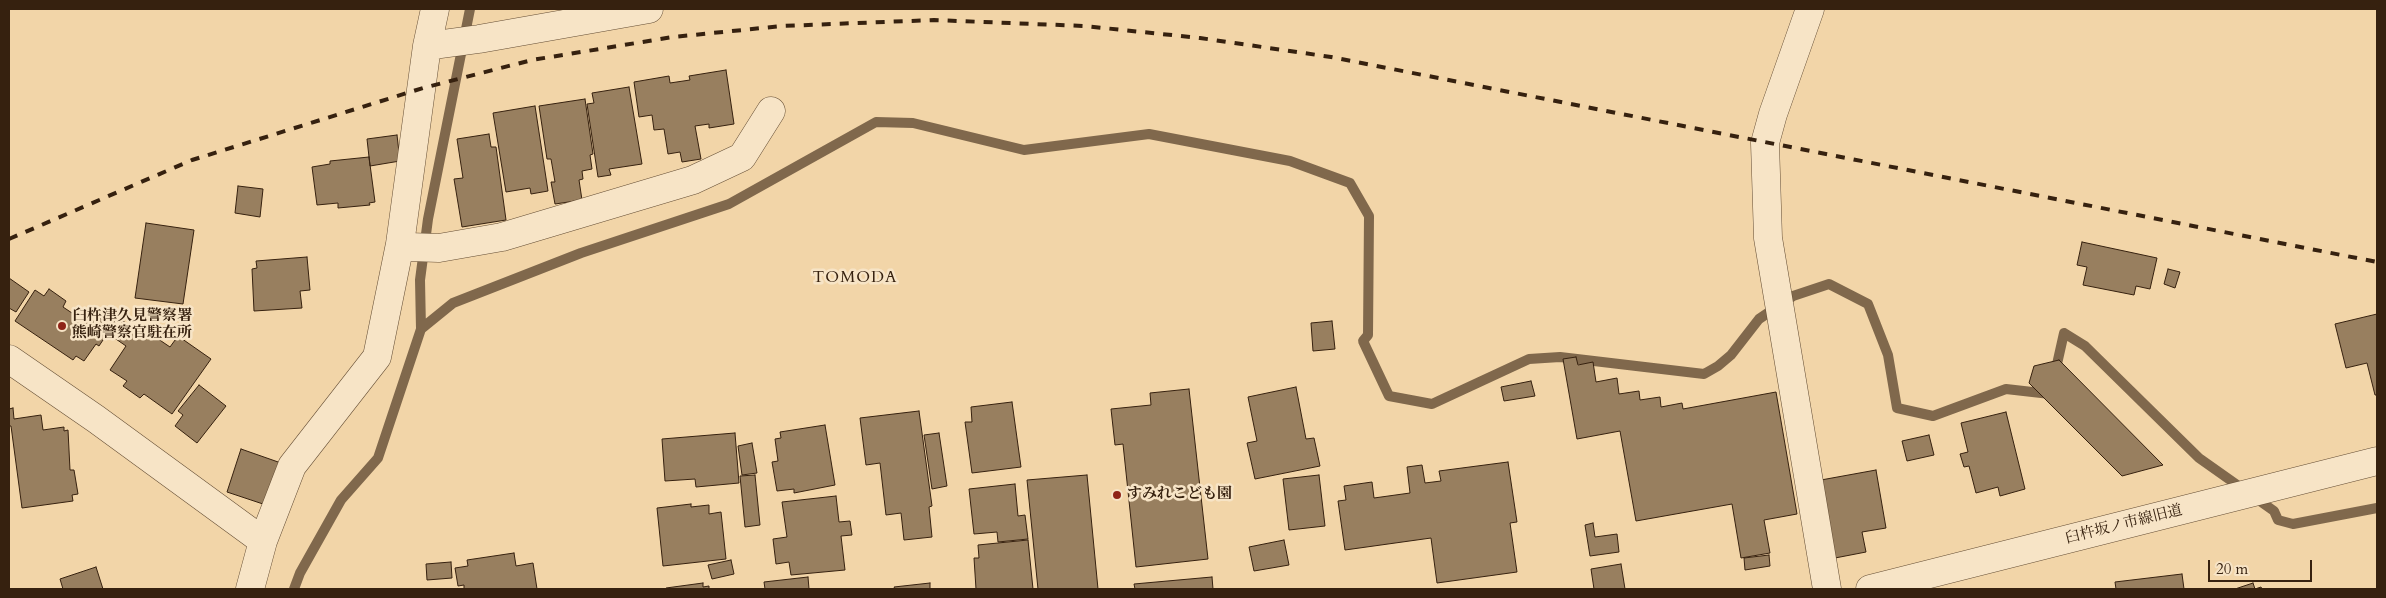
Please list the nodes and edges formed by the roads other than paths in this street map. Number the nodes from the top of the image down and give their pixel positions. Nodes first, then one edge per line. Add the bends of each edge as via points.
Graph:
1 (435, 9) edge
2 (649, 9) edge
3 (1810, 9) edge
4 (436, 44) junction
5 (771, 111) dead end
6 (404, 245) junction
7 (9, 359) edge
8 (2377, 461) edge
9 (263, 541) junction
10 (250, 589) edge
11 (1827, 589) edge
12 (1870, 589) edge

1 - 4 street
2 - 4 street
3 - 11 street via 1765,143 1768,238
4 - 6 street
5 - 6 street via 742,157 693,180 502,237 439,248
6 - 9 street via 377,357 292,466
7 - 9 street
8 - 12 street, 臼杵坂ノ市線旧道
9 - 10 street

